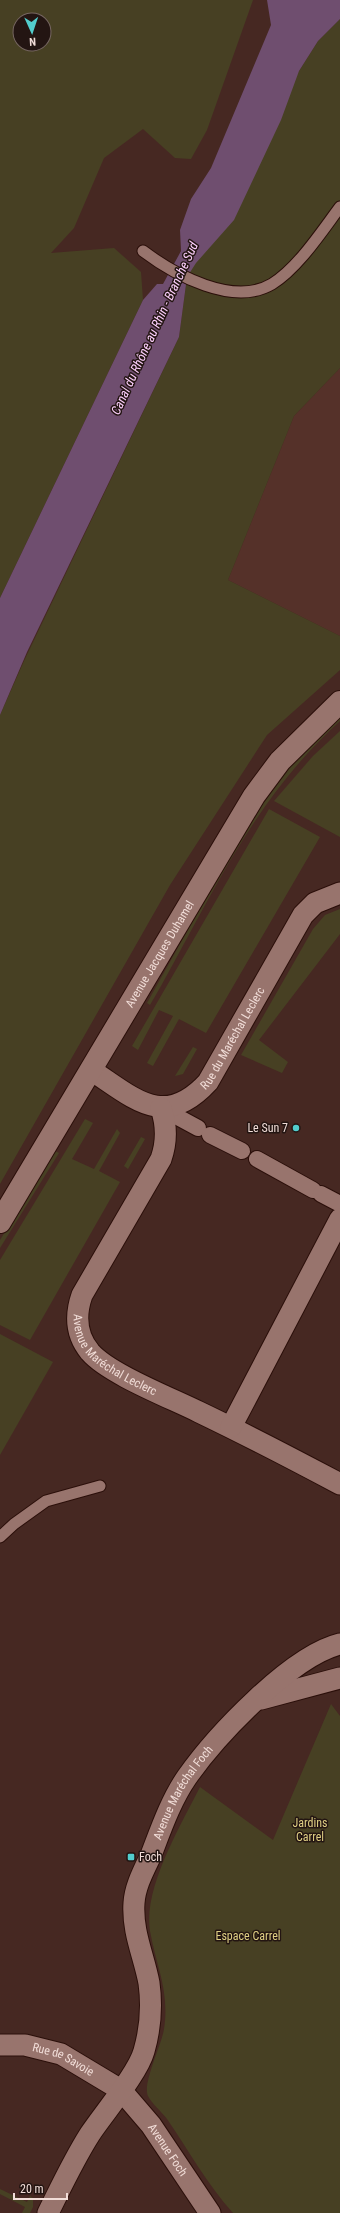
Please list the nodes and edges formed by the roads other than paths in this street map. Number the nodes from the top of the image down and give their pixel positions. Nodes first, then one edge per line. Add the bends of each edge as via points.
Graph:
1 (340, 206) edge
2 (143, 251) dead end
3 (340, 702) edge
4 (340, 893) edge
5 (91, 1070) junction
6 (161, 1108) junction
7 (242, 1151) dead end
8 (257, 1159) dead end
9 (340, 1204) edge
10 (340, 1219) edge
11 (0, 1222) edge
12 (231, 1427) junction
13 (340, 1484) edge
14 (100, 1486) dead end
15 (0, 1537) edge
16 (340, 1644) edge
17 (340, 1678) edge
18 (256, 1700) junction
19 (0, 2045) edge
20 (121, 2090) junction
21 (48, 2213) edge
22 (210, 2213) edge

1 - 2 lane via 291,268 272,284 250,292 215,289 160,263
3 - 5 main road, Avenue Jacques Duhamel via 280,761 254,796
4 - 6 street, Rue du Maréchal Leclerc via 315,903 303,915 208,1082 190,1100
5 - 6 street via 137,1099
5 - 11 main road, Avenue Jacques Duhamel
6 - 7 street
6 - 12 street, Avenue Maréchal Leclerc via 166,1121 166,1139 161,1159 82,1295 78,1311 78,1329 84,1344 103,1364
8 - 9 street
10 - 12 street
12 - 13 street, Avenue Maréchal Leclerc
14 - 15 lane via 46,1501
16 - 18 street, Avenue Maréchal Foch via 330,1646 310,1657
17 - 18 street
18 - 20 street, Avenue Maréchal Foch via 187,1777 173,1802 138,1887 134,1902 134,1920 149,1984 150,2020 144,2054
19 - 20 street, Rue de Savoie via 25,2045 62,2054
20 - 21 street, Avenue Maréchal Foch via 89,2136
20 - 22 street, Avenue Foch via 151,2126

